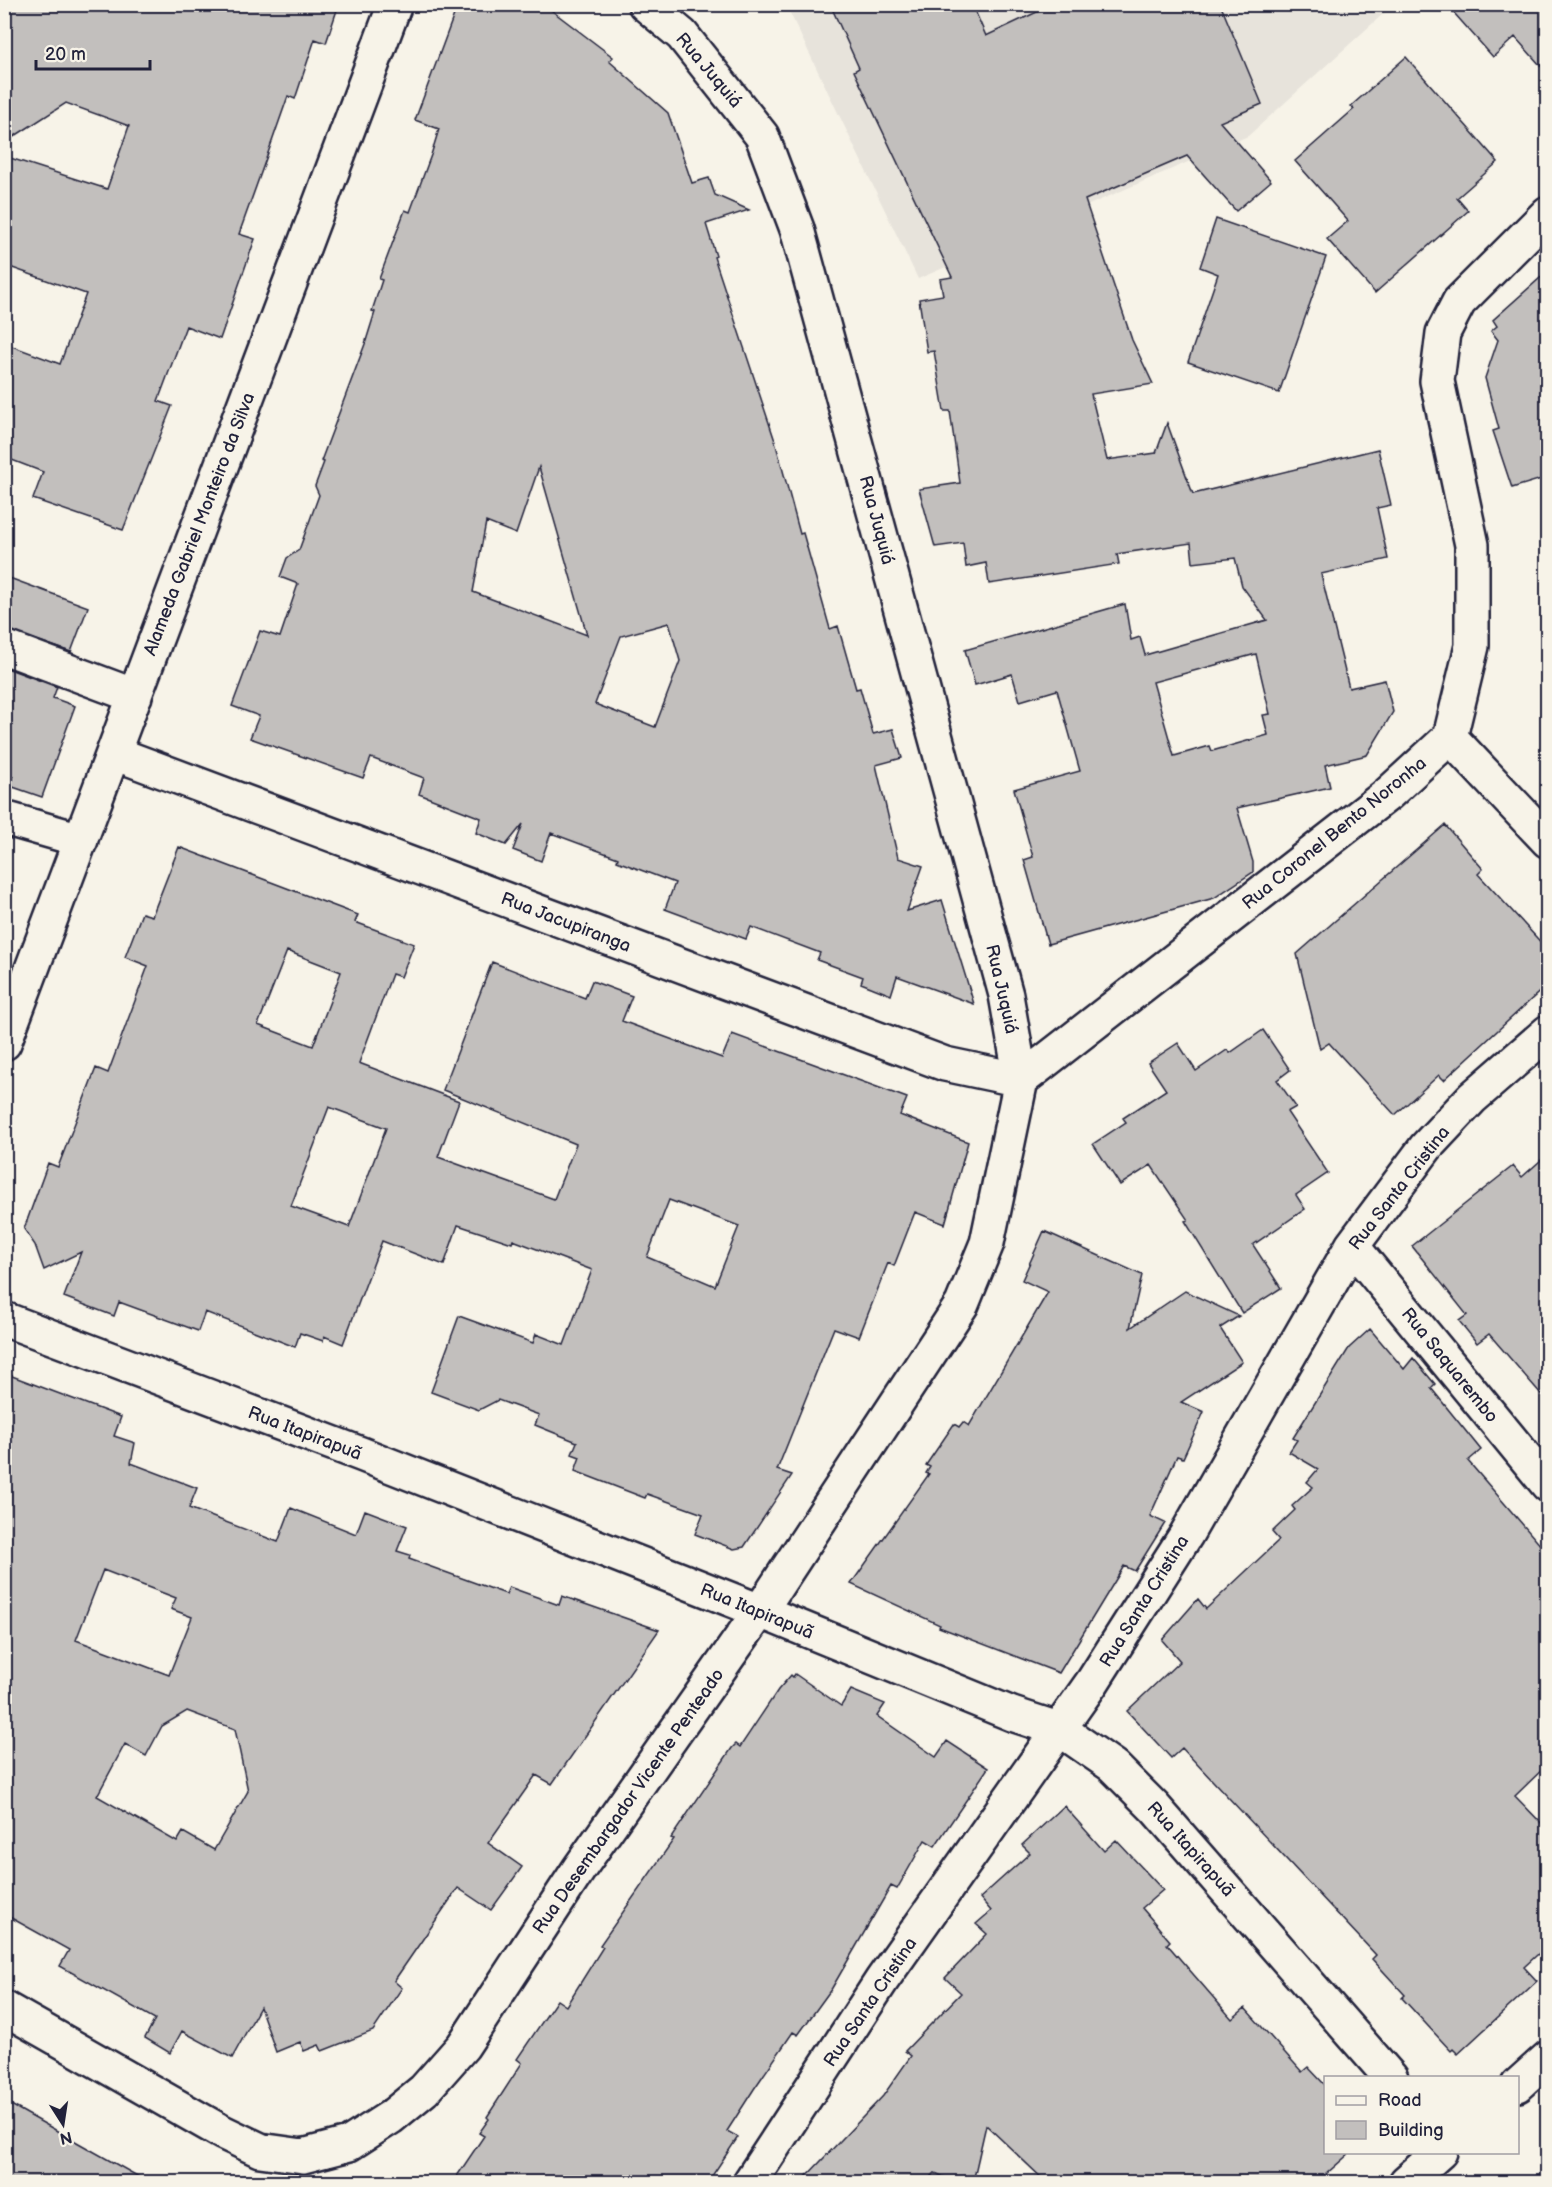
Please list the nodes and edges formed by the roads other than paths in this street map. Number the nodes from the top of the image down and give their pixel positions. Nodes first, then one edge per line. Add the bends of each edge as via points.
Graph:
1 (395, 4) edge
2 (645, 4) edge
3 (1548, 213) edge
4 (4, 647) edge
5 (135, 696) junction
6 (1450, 737) junction
7 (114, 753) junction
8 (4, 818) edge
9 (81, 840) junction
10 (1548, 842) edge
11 (7, 1030) edge
12 (1548, 1032) edge
13 (1021, 1080) junction
14 (1352, 1246) junction
15 (4, 1319) edge
16 (1548, 1485) edge
17 (760, 1611) junction
18 (1061, 1730) junction
19 (4, 2008) edge
20 (1548, 2058) edge
21 (1389, 2076) edge
22 (1519, 2084) edge
23 (1438, 2154) edge
24 (750, 2182) edge
25 (1406, 2182) edge

1 - 5 street, Alameda Gabriel Monteiro da Silva
2 - 13 street, Rua Juquiá via 682,35 762,136 797,229 1006,995
3 - 6 street via 1459,302 1443,333 1437,381 1472,545 1472,645
4 - 5 street
5 - 7 street, Alameda Gabriel Monteiro da Silva
6 - 10 street
6 - 13 street, Rua Coronel Bento Noronha via 1388,794
7 - 9 street, Alameda Gabriel Monteiro da Silva
7 - 13 street, Rua Jacupiranga via 945,1064
8 - 9 street
9 - 11 street, Alameda Gabriel Monteiro da Silva
12 - 14 street, Rua Santa Cristina via 1472,1098 1426,1147
13 - 17 street, Rua Desembargador Vicente Penteado via 987,1243 962,1304
14 - 16 street, Rua Saquarembo
14 - 18 street, Rua Santa Cristina via 1186,1535
15 - 17 street, Rua Itapirapuã
17 - 18 street, Rua Itapirapuã via 1012,1714
17 - 19 street, Rua Desembargador Vicente Penteado via 579,1869 463,2046 424,2090 392,2117 349,2144 303,2156 260,2151
18 - 21 street, Rua Itapirapuã via 1113,1766 1155,1808
18 - 24 street, Rua Santa Cristina via 882,1980
20 - 22 street
23 - 25 street

